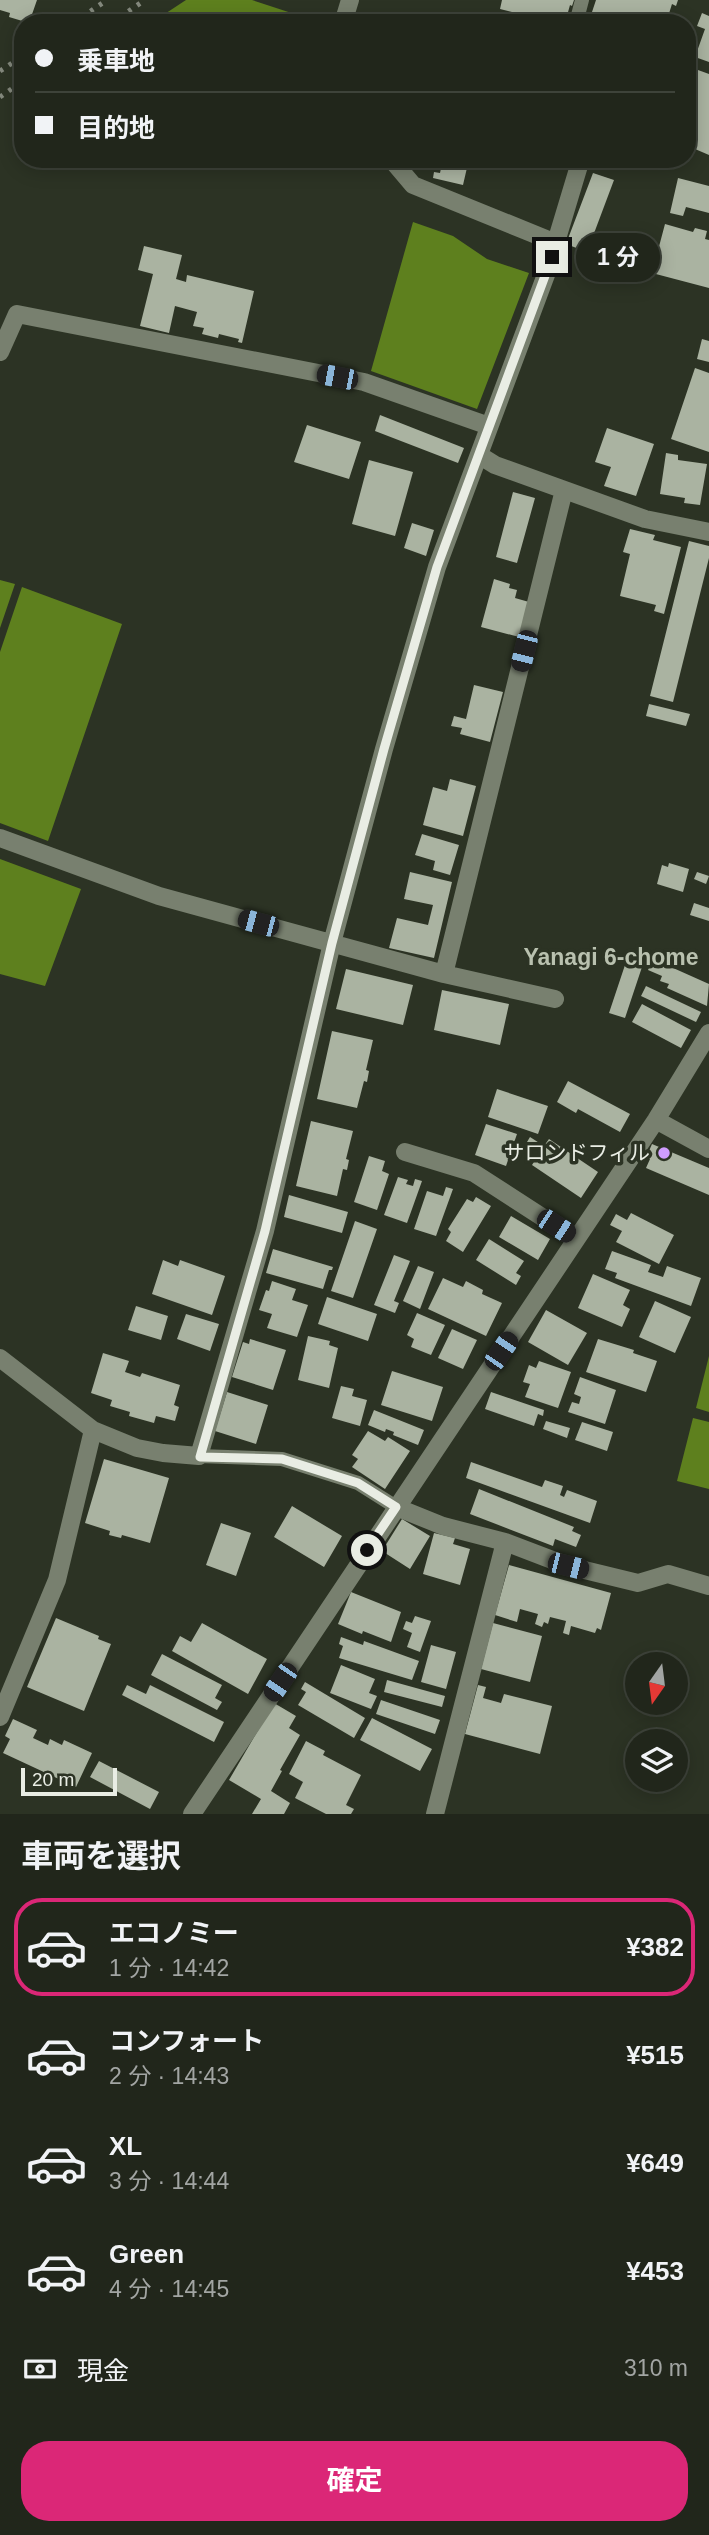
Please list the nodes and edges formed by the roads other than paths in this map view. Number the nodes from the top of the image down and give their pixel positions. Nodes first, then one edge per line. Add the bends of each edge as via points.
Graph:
1 (399, 168) edge
2 (578, 168) edge
3 (556, 243) junction
4 (2, 341) edge
5 (489, 426) junction
6 (480, 455) junction
7 (564, 490) junction
8 (709, 532) edge
9 (0, 838) edge
10 (332, 943) junction
11 (444, 974) junction
12 (555, 999) dead end
13 (709, 1033) edge
14 (656, 1120) junction
15 (709, 1149) edge
16 (405, 1152) dead end
17 (576, 1240) junction
18 (0, 1358) edge
19 (93, 1430) junction
20 (200, 1457) junction
21 (396, 1507) junction
22 (505, 1542) junction
23 (709, 1586) edge
24 (0, 1717) edge
25 (192, 1814) edge
26 (435, 1814) edge

1 - 3 street via 413,185
2 - 3 street
3 - 5 street
4 - 5 street via 17,314 364,383
5 - 6 street
6 - 7 street
6 - 10 street via 437,567
7 - 8 street via 645,519
7 - 11 street
9 - 10 street via 159,896
10 - 11 street
10 - 20 street via 265,1231
11 - 12 street
13 - 14 street
14 - 15 street
14 - 17 street
16 - 17 street via 474,1173
17 - 21 street
18 - 19 street
19 - 20 street via 137,1448
19 - 24 street via 57,1580
20 - 21 lane via 282,1459 358,1483
21 - 22 street via 443,1526
21 - 25 street
22 - 23 street via 568,1566 638,1583 668,1574
22 - 26 street

